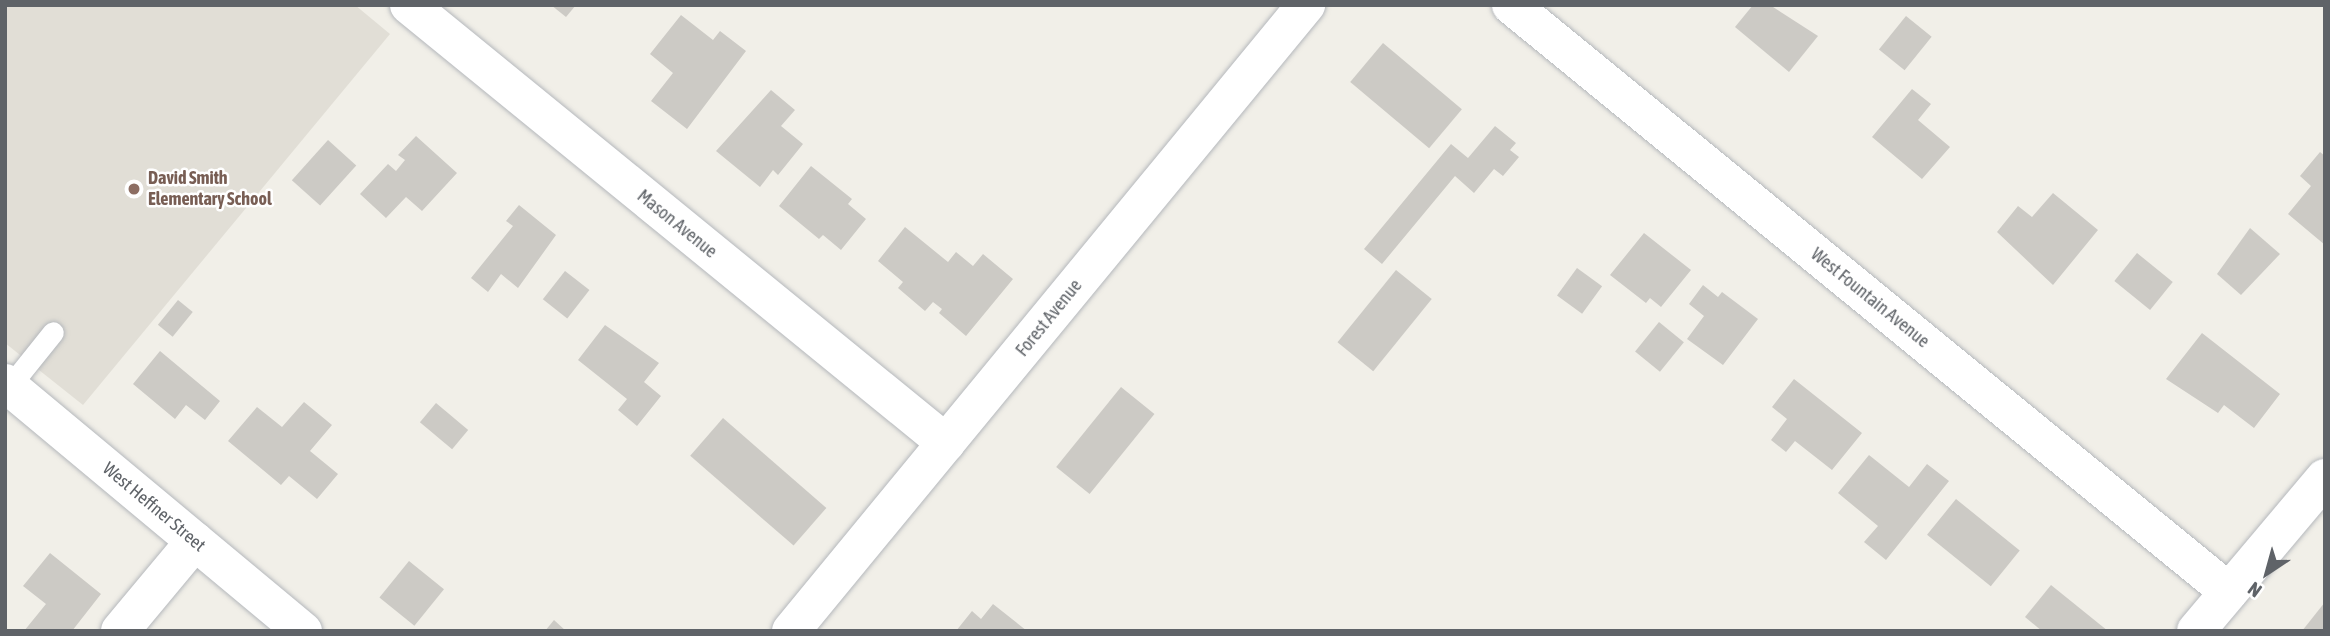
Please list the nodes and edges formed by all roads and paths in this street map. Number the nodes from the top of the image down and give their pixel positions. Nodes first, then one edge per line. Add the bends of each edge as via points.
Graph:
1 (409, 5) edge
2 (1306, 5) edge
3 (1511, 5) edge
4 (53, 332) dead end
5 (7, 385) edge
6 (946, 443) junction
7 (2325, 478) edge
8 (195, 541) junction
9 (2229, 592) junction
10 (120, 631) edge
11 (303, 631) edge
12 (791, 631) edge
13 (2196, 631) edge

1 - 6 street, Mason Avenue
2 - 6 street, Forest Avenue
3 - 9 street, West Fountain Avenue
4 - 5 lane
5 - 8 street, West Heffner Street
6 - 12 street, Forest Avenue
7 - 9 street
8 - 10 street
8 - 11 street, West Heffner Street
9 - 13 street

